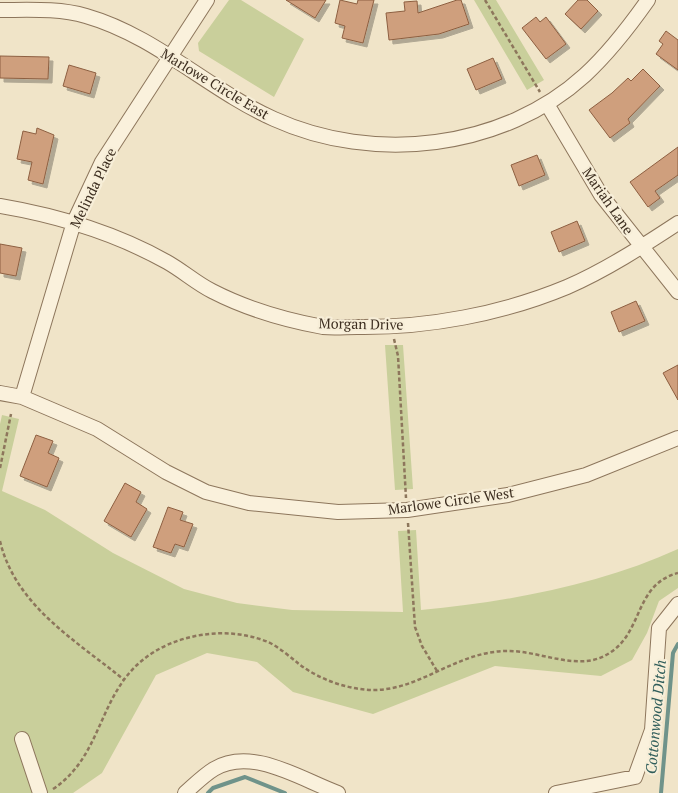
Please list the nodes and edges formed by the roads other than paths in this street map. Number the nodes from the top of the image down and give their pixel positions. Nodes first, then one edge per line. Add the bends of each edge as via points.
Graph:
1 (207, 0) edge
2 (648, 0) edge
3 (0, 10) edge
4 (170, 57) junction
5 (547, 104) junction
6 (0, 206) edge
7 (74, 222) junction
8 (678, 223) edge
9 (641, 247) junction
10 (678, 292) edge
11 (0, 393) edge
12 (22, 397) junction
13 (678, 438) edge
14 (678, 604) edge
15 (22, 739) dead end
16 (40, 793) edge
17 (185, 793) edge
18 (338, 793) edge
19 (556, 793) edge

1 - 4 street, Melinda Place
2 - 5 street, Marlowe Circle East via 615,46 584,76
3 - 4 street, Marlowe Circle East via 37,10 85,16 127,31
4 - 5 street, Marlowe Circle East via 274,119 313,134 361,144 409,145 447,140 516,119
4 - 7 street, Melinda Place via 102,162
5 - 9 street, Mariah Lane via 601,195
6 - 7 street, Morgan Drive
7 - 9 street, Morgan Drive via 167,262 212,291 267,313 324,327 393,327 515,305 568,286
7 - 12 street, Melinda Place
8 - 9 street, Morgan Drive
9 - 10 street, Mariah Lane
11 - 12 street, Marlowe Circle West
12 - 13 street, Marlowe Circle West via 97,429 166,472 206,492 249,503 338,512 407,510 508,495 586,475
14 - 19 street via 659,628 652,730 635,777
15 - 16 street
17 - 18 street via 215,768 242,761 271,766

